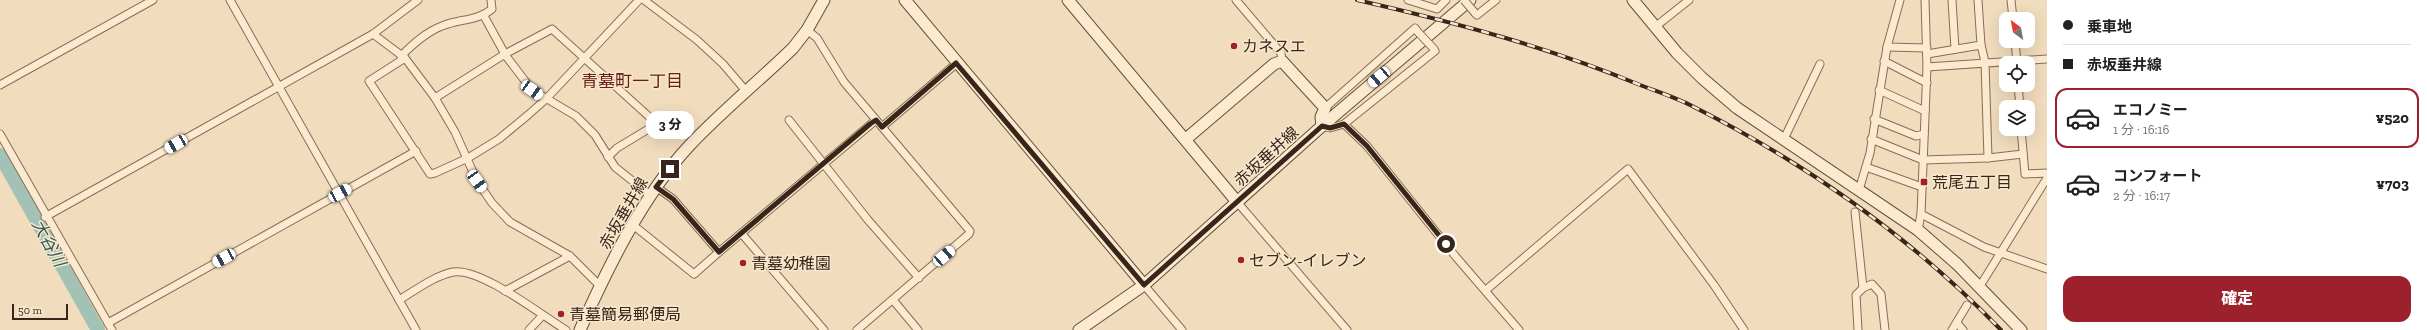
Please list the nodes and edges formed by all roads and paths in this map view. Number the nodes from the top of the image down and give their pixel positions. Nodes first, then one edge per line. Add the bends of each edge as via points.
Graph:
1 (153, 0) edge
2 (230, 0) edge
3 (418, 0) edge
4 (491, 0) edge
5 (639, 0) edge
6 (644, 0) edge
7 (905, 0) edge
8 (1068, 0) edge
9 (1236, 0) edge
10 (1408, 0) edge
11 (1446, 0) edge
12 (1464, 0) edge
13 (1470, 0) edge
14 (1496, 0) edge
15 (1633, 0) edge
16 (1689, 0) edge
17 (1900, 0) edge
18 (1925, 0) edge
19 (1952, 0) edge
20 (1978, 0) edge
21 (2011, 0) edge
22 (821, 1) edge
23 (2012, 12) edge
24 (484, 16) junction
25 (1655, 27) junction
26 (807, 30) junction
27 (373, 34) junction
28 (1981, 45) junction
29 (1887, 47) junction
30 (1954, 49) junction
31 (1927, 51) junction
32 (505, 54) junction
33 (403, 57) junction
34 (583, 57) junction
35 (2047, 59) edge
36 (2035, 60) edge
37 (1282, 61) junction
38 (1884, 61) junction
39 (1985, 62) junction
40 (1999, 62) edge
41 (956, 63) junction
42 (1820, 64) dead end
43 (1927, 67) junction
44 (1927, 82) junction
45 (278, 85) junction
46 (0, 86) edge
47 (1879, 90) junction
48 (746, 91) junction
49 (435, 98) junction
50 (546, 99) junction
51 (1325, 108) junction
52 (1925, 111) junction
53 (1874, 119) junction
54 (789, 120) dead end
55 (876, 120) junction
56 (1344, 124) junction
57 (1322, 126) junction
58 (882, 127) junction
59 (0, 134) edge
60 (1924, 134) junction
61 (2022, 136) edge
62 (1186, 139) junction
63 (1784, 139) junction
64 (1871, 139) junction
65 (416, 151) junction
66 (2023, 154) junction
67 (608, 157) junction
68 (468, 158) junction
69 (1988, 158) junction
70 (1923, 160) junction
71 (823, 165) junction
72 (1866, 167) junction
73 (2047, 173) edge
74 (2047, 178) edge
75 (1922, 187) junction
76 (1859, 190) junction
77 (653, 191) junction
78 (340, 193) junction
79 (1238, 203) junction
80 (1855, 212) dead end
81 (1921, 214) junction
82 (45, 217) junction
83 (633, 225) junction
84 (1918, 230) junction
85 (742, 234) junction
86 (719, 252) junction
87 (2002, 252) junction
88 (570, 256) junction
89 (2047, 268) edge
90 (919, 278) junction
91 (1144, 285) junction
92 (600, 286) junction
93 (1980, 286) junction
94 (1863, 288) junction
95 (1486, 290) junction
96 (505, 291) junction
97 (399, 300) junction
98 (893, 300) junction
99 (1967, 305) dead end
100 (542, 316) junction
101 (108, 323) junction
102 (1957, 323) junction
103 (112, 330) edge
104 (416, 330) edge
105 (529, 330) edge
106 (566, 330) edge
107 (580, 330) edge
108 (824, 330) edge
109 (857, 330) edge
110 (918, 330) edge
111 (1079, 330) edge
112 (1182, 330) edge
113 (1347, 330) edge
114 (1519, 330) edge
115 (1744, 330) edge
116 (1858, 330) edge
117 (1885, 330) edge
118 (1952, 330) edge
119 (1963, 330) edge
120 (2021, 330) edge

1 - 46 street
2 - 45 street
3 - 27 street
4 - 24 street via 492,9
5 - 34 street
6 - 48 street via 697,40 723,64
7 - 41 street
8 - 62 street
9 - 37 street via 1281,54
10 - 11 street via 1437,9
12 - 14 street, bridge via 1477,15
13 - 57 street, 赤坂垂井線
15 - 25 street
16 - 25 street
17 - 29 street
18 - 31 street
19 - 30 street
20 - 28 street
21 - 23 street
22 - 26 street, 赤坂垂井線
24 - 32 street
24 - 33 street via 442,26 424,37
25 - 63 street via 1702,78 1737,108
26 - 48 street, 赤坂垂井線 via 793,48
26 - 55 street via 817,38 840,76
27 - 33 street
27 - 45 street
28 - 30 street
28 - 39 street
29 - 31 street
29 - 38 street
30 - 31 street
31 - 43 street
32 - 34 street via 552,29
32 - 49 street
32 - 50 street via 532,90
33 - 49 street
33 - 65 street via 369,81
34 - 50 street
34 - 67 street via 655,122 655,125 617,148
35 - 36 street
37 - 51 street
37 - 62 street via 1274,64
38 - 44 street
38 - 47 street
39 - 40 street
39 - 43 street
39 - 69 street
41 - 58 street
41 - 91 street
42 - 63 street
43 - 44 street
44 - 52 street
45 - 78 street
45 - 82 street
47 - 52 street
47 - 53 street
48 - 77 street, 赤坂垂井線 via 689,146
49 - 68 street
50 - 67 street via 576,116 595,135
50 - 68 street via 499,139
51 - 56 street, bridge via 1415,28 1435,52
51 - 57 street via 1321,117
52 - 60 street
53 - 60 street via 1916,136
53 - 64 street
54 - 71 street
55 - 58 street
55 - 71 street
56 - 57 street via 1330,128
56 - 95 street via 1367,146
57 - 79 street, 赤坂垂井線
58 - 90 street via 970,230 969,234
59 - 82 street
60 - 70 street
61 - 66 street
62 - 79 street
63 - 76 street
64 - 70 street
64 - 72 street
65 - 68 street via 430,174
65 - 78 street
66 - 69 street
66 - 73 street via 2025,174
67 - 77 street via 614,167
68 - 88 street via 477,181 492,204 510,222
69 - 70 street
70 - 75 street
71 - 85 street
71 - 90 street
72 - 75 street
72 - 76 street
74 - 87 street
75 - 81 street
76 - 84 street
77 - 83 street, 赤坂垂井線
77 - 86 street via 673,199
78 - 97 street
78 - 101 street
79 - 91 street, 赤坂垂井線
79 - 113 street
80 - 94 street
81 - 84 street
81 - 87 street via 1984,246
82 - 101 street
83 - 86 street via 694,274
83 - 92 street, 赤坂垂井線
84 - 93 street
85 - 86 street
85 - 108 street
87 - 89 street
87 - 93 street
88 - 92 street
88 - 96 street
90 - 98 street
91 - 111 street, 赤坂垂井線
91 - 112 street
92 - 107 street, 赤坂垂井線
93 - 120 street
94 - 116 street via 1856,295
94 - 117 street via 1872,284 1881,294
95 - 114 street
95 - 115 street via 1628,169 1714,284
96 - 97 street via 476,274 463,271 439,277
96 - 100 street
97 - 104 street
98 - 109 street
98 - 110 street
99 - 102 street
100 - 105 street
100 - 106 street
101 - 103 street
102 - 118 street
102 - 119 street

